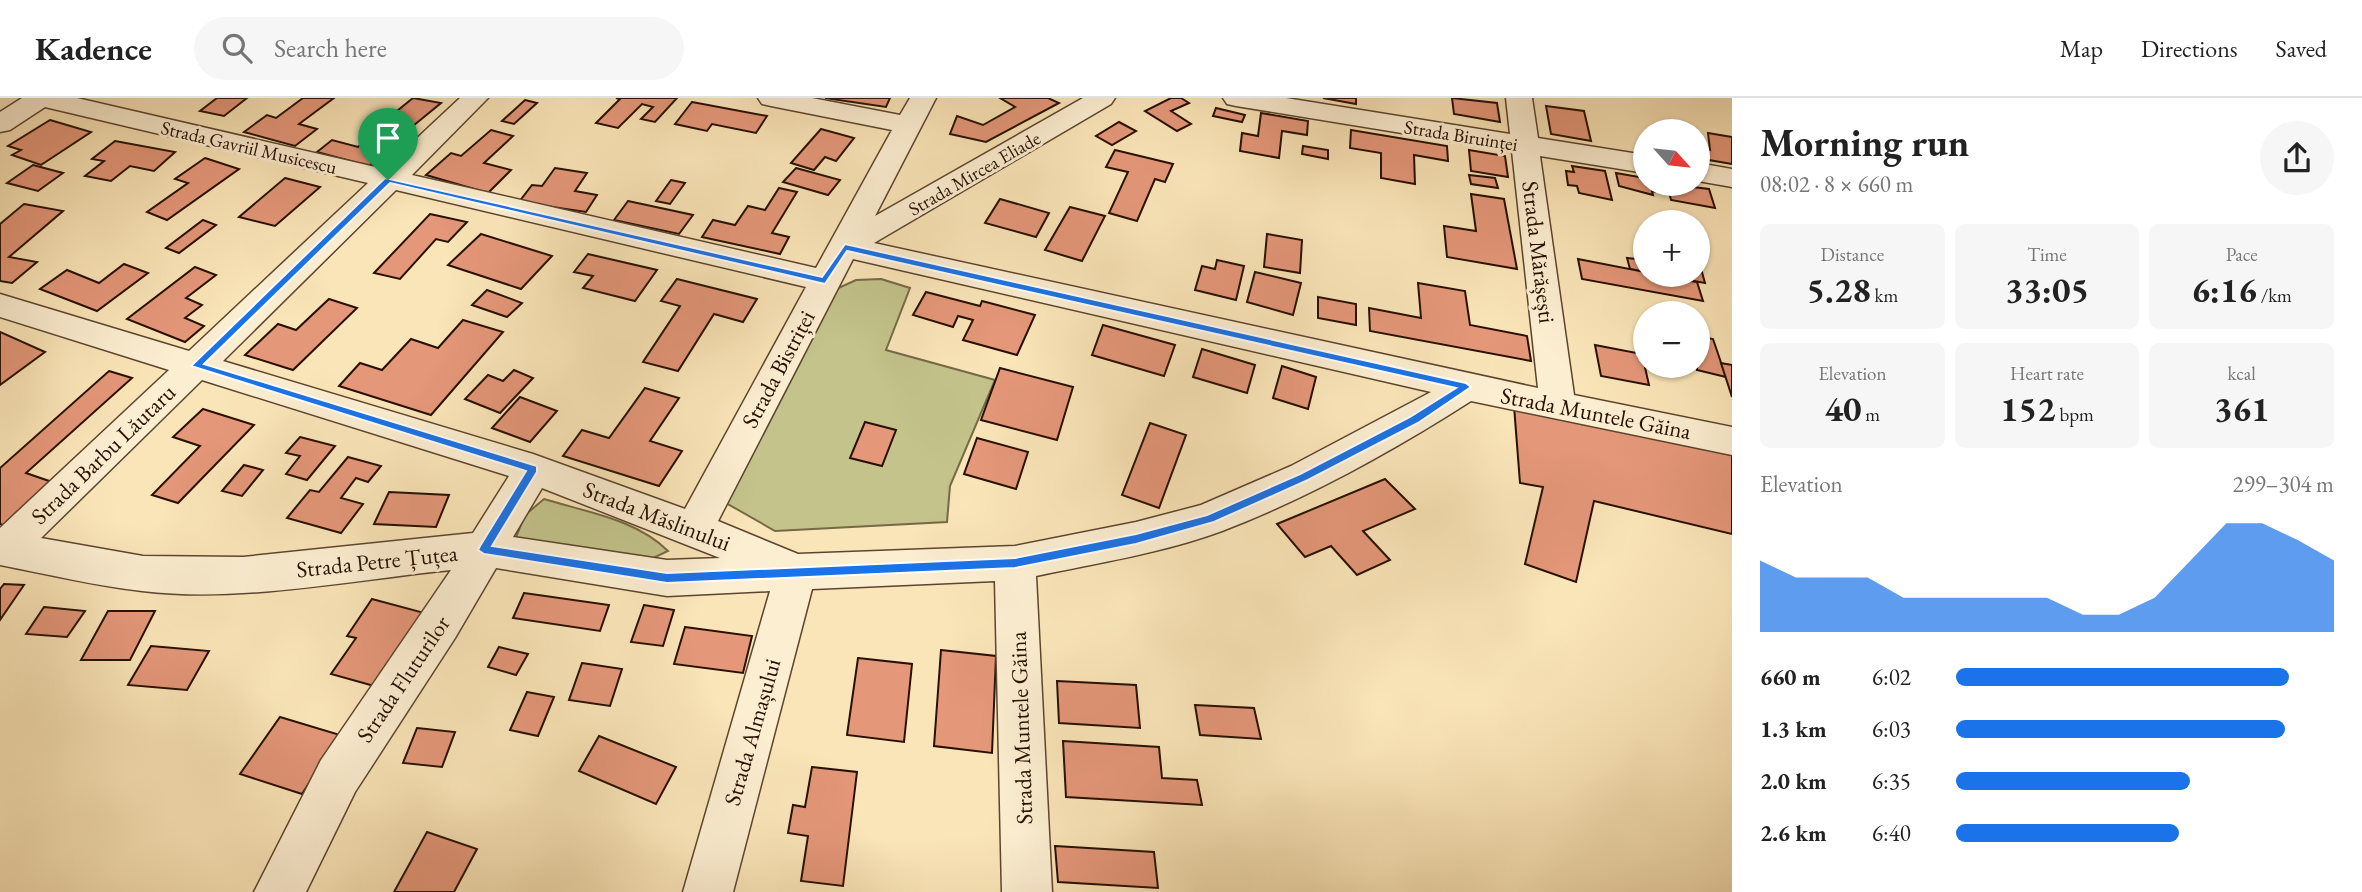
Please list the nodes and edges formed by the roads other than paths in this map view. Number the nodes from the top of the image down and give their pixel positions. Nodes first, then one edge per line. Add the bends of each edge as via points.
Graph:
1 (41, 98) edge
2 (475, 98) edge
3 (771, 98) edge
4 (1102, 98) edge
5 (1236, 98) edge
6 (1519, 98) edge
7 (916, 112) edge
8 (0, 124) edge
9 (1526, 145) junction
10 (1633, 162) edge
11 (1710, 174) edge
12 (1732, 178) edge
13 (388, 180) junction
14 (845, 247) junction
15 (825, 281) junction
16 (0, 305) edge
17 (197, 366) junction
18 (1466, 387) junction
19 (1558, 406) junction
20 (1732, 441) edge
21 (533, 469) junction
22 (694, 529) junction
23 (2, 548) edge
24 (484, 550) junction
25 (1015, 563) junction
26 (796, 572) junction
27 (279, 892) edge
28 (708, 892) edge
29 (1027, 892) edge

1 - 8 street
1 - 13 street, Strada Gavriil Musicescu
2 - 13 street, Strada Barbu Lăutaru
3 - 7 street
4 - 14 street, Strada Mircea Eliade
5 - 9 street, Strada Biruinței
6 - 9 street, Strada Mărășești
7 - 14 street, Strada Bistriței
9 - 10 street, Strada Biruinței
9 - 19 street, Strada Mărășești
11 - 12 street
13 - 15 street, Strada Gavriil Musicescu
13 - 17 street, Strada Barbu Lăutaru
14 - 15 street, Strada Bistriței
14 - 18 street, Strada Muntele Găina
15 - 22 street, Strada Bistriței
16 - 17 street, Strada Măslinului
17 - 21 street, Strada Măslinului
17 - 23 street, Strada Barbu Lăutaru
18 - 19 street, Strada Muntele Găina
18 - 25 street, Strada Măslinului via 1414,420 1304,477 1209,519
19 - 20 street, Strada Muntele Găina
21 - 22 street, Strada Măslinului
21 - 24 street, Strada Fluturilor
22 - 26 street, Strada Măslinului
23 - 24 street, Strada Petre Țuțea via 143,574 194,575 243,575
24 - 26 street, Strada Petre Țuțea via 667,578
24 - 27 street, Strada Fluturilor via 440,625 338,776
25 - 26 street, Strada Măslinului
25 - 29 street, Strada Muntele Găina
26 - 28 street, Strada Almașului

